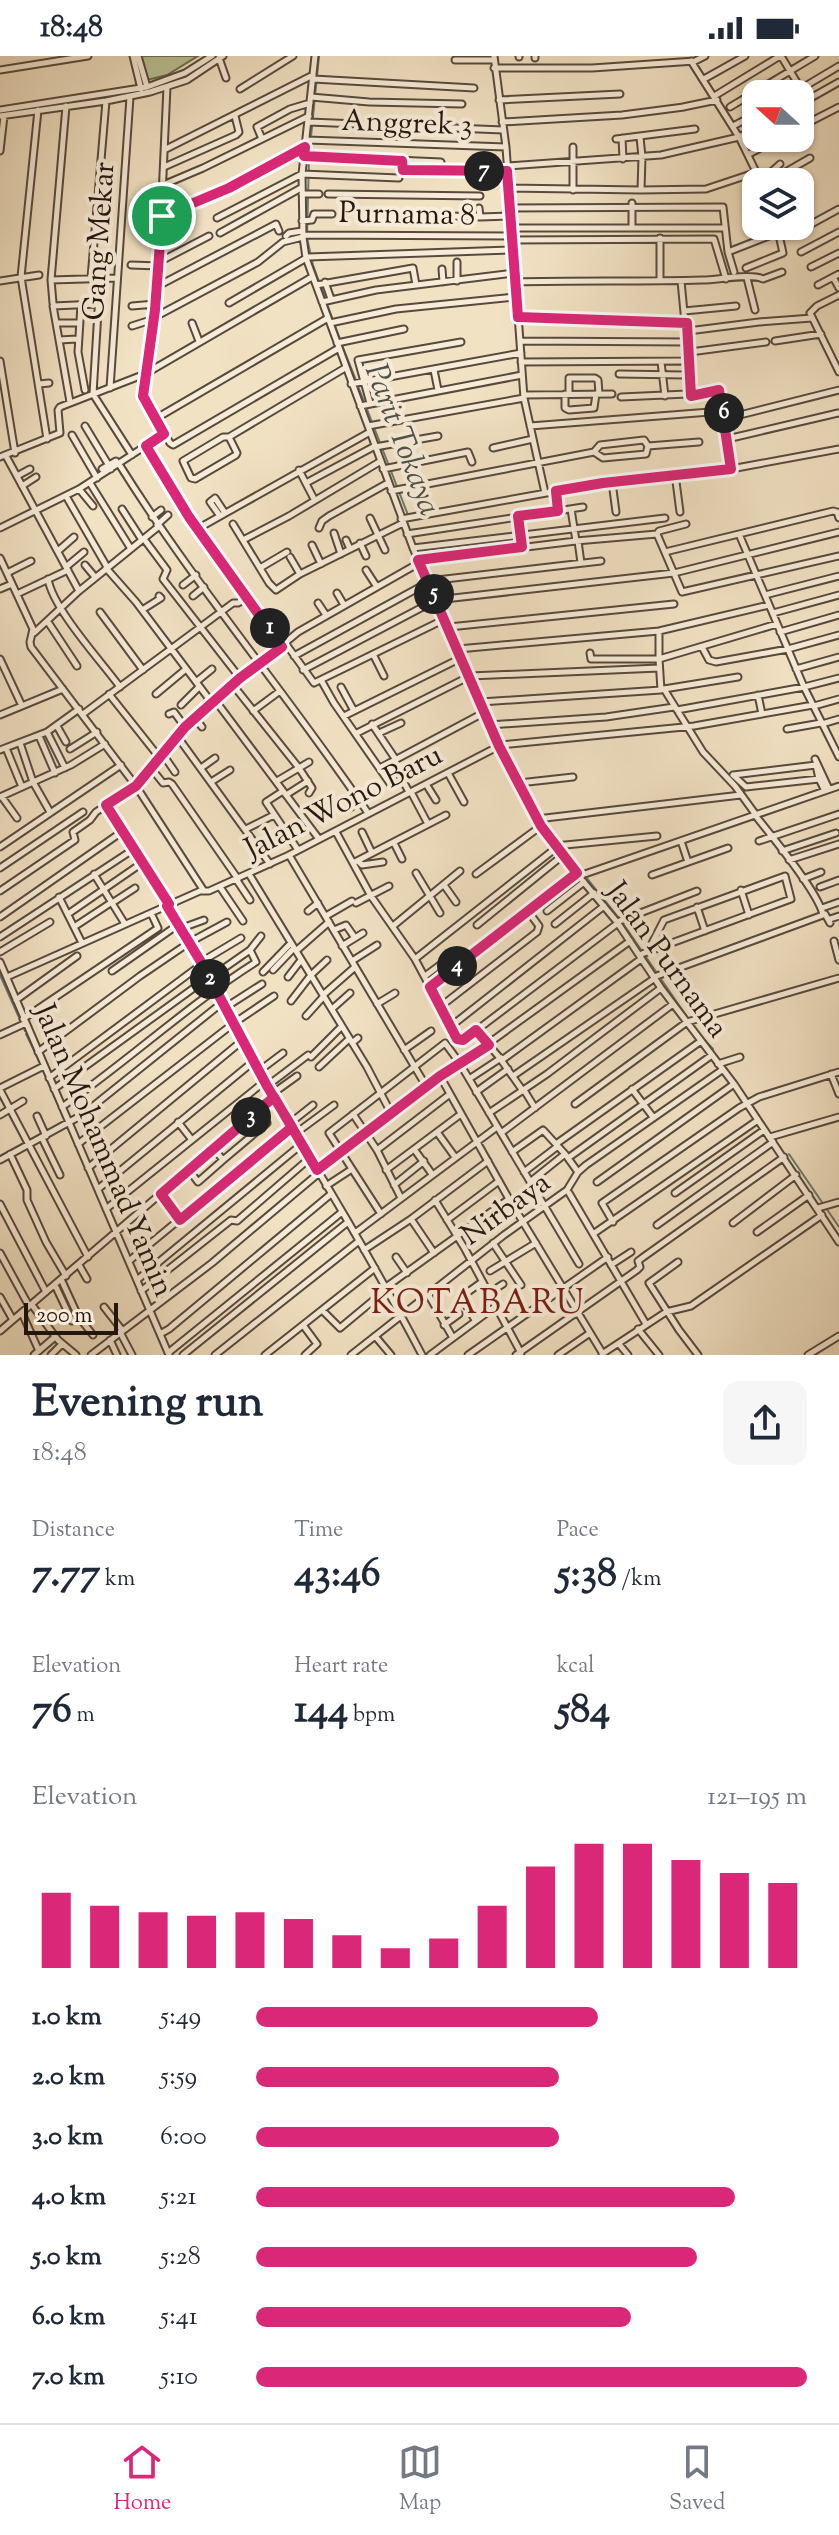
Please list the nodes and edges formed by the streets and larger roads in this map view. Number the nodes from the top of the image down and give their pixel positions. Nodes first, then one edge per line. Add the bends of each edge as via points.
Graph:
1 (88, 56) edge
2 (212, 56) edge
3 (293, 56) edge
4 (315, 56) edge
5 (705, 56) edge
6 (745, 56) edge
7 (781, 56) edge
8 (815, 56) edge
9 (136, 57) edge
10 (494, 58) edge
11 (221, 60) edge
12 (455, 60) dead end
13 (691, 61) junction
14 (839, 66) edge
15 (494, 68) junction
16 (0, 70) edge
17 (790, 71) junction
18 (186, 76) junction
19 (226, 78) dead end
20 (316, 78) junction
21 (703, 79) junction
22 (796, 80) edge
23 (814, 81) edge
24 (839, 82) edge
25 (167, 87) junction
26 (144, 88) junction
27 (474, 88) dead end
28 (240, 89) dead end
29 (620, 94) dead end
30 (814, 96) edge
31 (130, 97) junction
32 (716, 97) junction
33 (313, 99) junction
34 (499, 100) junction
35 (87, 101) junction
36 (106, 101) junction
37 (462, 104) dead end
38 (66, 106) junction
39 (730, 107) dead end
40 (839, 107) edge
41 (38, 110) junction
42 (1, 114) edge
43 (235, 115) junction
44 (311, 120) junction
45 (814, 120) edge
46 (742, 121) edge
47 (502, 122) junction
48 (735, 125) dead end
49 (695, 129) dead end
50 (503, 130) junction
51 (742, 135) edge
52 (640, 137) junction
53 (739, 137) junction
54 (262, 139) junction
55 (309, 142) junction
56 (506, 147) junction
57 (573, 147) dead end
58 (166, 149) junction
59 (0, 151) edge
60 (752, 152) edge
61 (748, 154) junction
62 (307, 156) junction
63 (642, 157) junction
64 (810, 158) dead end
65 (623, 159) junction
66 (402, 161) junction
67 (441, 162) dead end
68 (573, 162) junction
69 (780, 164) dead end
70 (164, 167) junction
71 (507, 168) junction
72 (755, 168) edge
73 (776, 168) edge
74 (793, 168) edge
75 (303, 174) junction
76 (399, 178) dead end
77 (742, 181) edge
78 (163, 185) junction
79 (508, 188) junction
80 (573, 190) junction
81 (641, 190) junction
82 (304, 192) junction
83 (319, 194) dead end
84 (328, 194) dead end
85 (480, 196) dead end
86 (632, 205) junction
87 (479, 208) dead end
88 (509, 208) junction
89 (839, 209) edge
90 (307, 211) junction
91 (332, 214) dead end
92 (390, 214) dead end
93 (162, 216) junction
94 (510, 216) junction
95 (480, 217) junction
96 (217, 218) dead end
97 (302, 221) junction
98 (814, 223) edge
99 (632, 227) junction
100 (510, 228) junction
101 (724, 228) junction
102 (279, 231) dead end
103 (839, 232) edge
104 (220, 233) dead end
105 (304, 234) junction
106 (209, 236) dead end
107 (286, 236) dead end
108 (511, 238) junction
109 (660, 238) junction
110 (759, 240) edge
111 (780, 240) edge
112 (512, 250) junction
113 (728, 252) junction
114 (801, 252) dead end
115 (839, 253) edge
116 (307, 258) junction
117 (457, 262) dead end
118 (159, 264) junction
119 (131, 265) dead end
120 (811, 267) dead end
121 (746, 268) dead end
122 (442, 269) dead end
123 (734, 272) dead end
124 (782, 272) dead end
125 (514, 273) junction
126 (39, 275) dead end
127 (836, 275) edge
128 (21, 277) junction
129 (312, 277) junction
130 (91, 278) junction
131 (100, 278) junction
132 (117, 278) junction
133 (747, 278) junction
134 (726, 279) junction
135 (51, 280) junction
136 (0, 281) edge
137 (457, 281) junction
138 (660, 281) junction
139 (681, 281) junction
140 (443, 282) junction
141 (515, 282) junction
142 (320, 283) junction
143 (416, 285) junction
144 (818, 285) dead end
145 (157, 287) junction
146 (839, 288) edge
147 (839, 295) edge
148 (516, 297) junction
149 (327, 300) junction
150 (229, 303) dead end
151 (98, 304) junction
152 (155, 304) junction
153 (53, 305) junction
154 (81, 305) junction
155 (132, 306) dead end
156 (736, 306) dead end
157 (755, 310) dead end
158 (684, 311) junction
159 (518, 317) junction
160 (154, 318) junction
161 (812, 318) junction
162 (331, 321) junction
163 (56, 323) junction
164 (80, 323) junction
165 (192, 323) dead end
166 (685, 323) junction
167 (132, 326) dead end
168 (404, 329) dead end
169 (688, 331) junction
170 (821, 334) junction
171 (77, 339) junction
172 (59, 340) junction
173 (199, 341) junction
174 (520, 341) junction
175 (775, 341) dead end
176 (461, 342) dead end
177 (689, 342) junction
178 (766, 342) dead end
179 (340, 344) junction
180 (690, 352) junction
181 (521, 353) junction
182 (836, 357) edge
183 (686, 361) dead end
184 (521, 362) junction
185 (661, 362) junction
186 (0, 363) edge
187 (345, 368) junction
188 (82, 370) junction
189 (434, 370) junction
190 (93, 371) junction
191 (839, 372) edge
192 (145, 374) junction
193 (619, 374) dead end
194 (522, 375) junction
195 (664, 375) junction
196 (684, 375) dead end
197 (49, 383) dead end
198 (357, 383) junction
199 (39, 384) junction
200 (110, 388) junction
201 (85, 390) dead end
202 (438, 390) junction
203 (839, 390) edge
204 (93, 394) junction
205 (567, 394) junction
206 (598, 394) junction
207 (612, 394) dead end
208 (687, 394) dead end
209 (665, 396) junction
210 (524, 397) junction
211 (621, 397) dead end
212 (70, 402) junction
213 (364, 404) junction
214 (723, 411) junction
215 (838, 413) edge
216 (155, 419) junction
217 (724, 419) junction
218 (85, 426) dead end
219 (530, 426) junction
220 (371, 427) junction
221 (164, 434) junction
222 (72, 435) dead end
223 (438, 436) dead end
224 (229, 437) junction
225 (47, 439) junction
226 (533, 439) junction
227 (727, 439) junction
228 (699, 442) dead end
229 (146, 446) junction
230 (377, 446) junction
231 (648, 446) junction
232 (493, 448) dead end
233 (839, 449) edge
234 (594, 452) junction
235 (15, 453) junction
236 (132, 455) junction
237 (3, 457) edge
238 (381, 461) junction
239 (472, 462) dead end
240 (538, 462) junction
241 (117, 463) junction
242 (110, 467) junction
243 (386, 468) junction
244 (30, 469) dead end
245 (102, 469) dead end
246 (731, 469) junction
247 (299, 470) junction
248 (675, 474) junction
249 (17, 476) junction
250 (36, 477) dead end
251 (97, 478) junction
252 (612, 482) junction
253 (90, 483) junction
254 (306, 483) junction
255 (388, 483) junction
256 (22, 486) junction
257 (79, 489) junction
258 (394, 491) junction
259 (556, 491) junction
260 (545, 493) junction
261 (66, 496) junction
262 (314, 499) junction
263 (93, 506) dead end
264 (583, 507) dead end
265 (122, 509) dead end
266 (571, 509) junction
267 (161, 510) dead end
268 (558, 511) junction
269 (36, 512) junction
270 (616, 512) dead end
271 (680, 512) dead end
272 (168, 515) dead end
273 (518, 516) junction
274 (152, 517) junction
275 (370, 518) dead end
276 (665, 518) dead end
277 (839, 518) edge
278 (404, 519) junction
279 (233, 524) dead end
280 (686, 524) dead end
281 (157, 525) junction
282 (0, 528) edge
283 (199, 528) junction
284 (319, 528) dead end
285 (573, 529) junction
286 (410, 532) junction
287 (839, 532) edge
288 (334, 533) dead end
289 (657, 534) junction
290 (739, 534) junction
291 (378, 535) junction
292 (519, 535) junction
293 (74, 537) dead end
294 (143, 539) junction
295 (243, 540) junction
296 (346, 540) dead end
297 (577, 540) junction
298 (360, 543) junction
299 (312, 545) dead end
300 (417, 547) junction
301 (522, 547) junction
302 (131, 549) junction
303 (350, 549) junction
304 (385, 550) dead end
305 (58, 551) junction
306 (84, 552) dead end
307 (665, 552) junction
308 (341, 554) junction
309 (748, 554) junction
310 (366, 556) dead end
311 (839, 556) edge
312 (0, 558) edge
313 (31, 561) dead end
314 (422, 561) junction
315 (601, 561) dead end
316 (581, 563) junction
317 (321, 564) junction
318 (85, 565) dead end
319 (107, 567) junction
320 (67, 568) junction
321 (260, 568) junction
322 (366, 570) dead end
323 (7, 573) junction
324 (674, 573) junction
325 (300, 574) junction
326 (756, 574) junction
327 (196, 575) junction
328 (839, 576) edge
329 (95, 577) junction
330 (48, 579) junction
331 (431, 580) junction
332 (12, 584) junction
333 (183, 585) dead end
334 (204, 587) junction
335 (377, 587) junction
336 (0, 589) edge
337 (79, 591) junction
338 (337, 593) dead end
339 (17, 594) junction
340 (765, 595) junction
341 (839, 595) edge
342 (159, 596) dead end
343 (193, 596) dead end
344 (249, 597) junction
345 (441, 600) junction
346 (318, 603) dead end
347 (674, 604) dead end
348 (344, 605) junction
349 (769, 605) junction
350 (61, 609) junction
351 (142, 610) junction
352 (100, 612) dead end
353 (221, 612) junction
354 (773, 613) junction
355 (326, 615) junction
356 (839, 615) edge
357 (445, 619) junction
358 (48, 622) junction
359 (777, 624) junction
360 (201, 626) junction
361 (452, 626) junction
362 (659, 631) junction
363 (780, 632) junction
364 (34, 633) junction
365 (839, 635) edge
366 (284, 645) junction
367 (702, 647) junction
368 (461, 648) junction
369 (171, 649) junction
370 (788, 649) junction
371 (590, 653) dead end
372 (373, 654) junction
373 (294, 656) junction
374 (839, 657) edge
375 (462, 658) junction
376 (0, 659) edge
377 (659, 659) junction
378 (258, 664) junction
379 (77, 666) dead end
380 (659, 668) junction
381 (186, 669) junction
382 (212, 669) dead end
383 (796, 669) junction
384 (143, 670) junction
385 (303, 670) junction
386 (2, 671) edge
387 (384, 676) dead end
388 (473, 676) junction
389 (738, 677) dead end
390 (240, 678) junction
391 (839, 678) edge
392 (318, 681) junction
393 (198, 684) junction
394 (233, 685) junction
395 (120, 687) junction
396 (341, 687) dead end
397 (804, 687) junction
398 (63, 689) junction
399 (660, 690) junction
400 (280, 691) junction
401 (109, 694) junction
402 (156, 694) dead end
403 (758, 695) junction
404 (839, 699) edge
405 (484, 701) junction
406 (213, 702) junction
407 (181, 705) dead end
408 (22, 706) junction
409 (813, 706) junction
410 (675, 709) junction
411 (253, 711) junction
412 (354, 711) junction
413 (81, 712) junction
414 (485, 712) junction
415 (169, 714) dead end
416 (762, 714) junction
417 (0, 715) edge
418 (344, 716) junction
419 (195, 718) junction
420 (839, 719) edge
421 (401, 723) dead end
422 (822, 723) junction
423 (372, 724) junction
424 (494, 724) junction
425 (686, 725) junction
426 (57, 726) junction
427 (185, 727) junction
428 (202, 727) dead end
429 (787, 729) dead end
430 (47, 732) junction
431 (97, 732) junction
432 (357, 733) junction
433 (379, 733) junction
434 (39, 736) junction
435 (177, 736) junction
436 (66, 742) dead end
437 (20, 743) junction
438 (105, 744) junction
439 (502, 745) junction
440 (3, 749) edge
441 (70, 749) dead end
442 (838, 754) edge
443 (161, 755) junction
444 (215, 758) dead end
445 (815, 759) dead end
446 (396, 760) junction
447 (309, 762) dead end
448 (121, 765) junction
449 (65, 768) junction
450 (151, 768) junction
451 (201, 768) junction
452 (299, 768) junction
453 (380, 768) junction
454 (230, 770) dead end
455 (175, 772) dead end
456 (55, 773) junction
457 (448, 773) junction
458 (573, 777) dead end
459 (819, 779) junction
460 (277, 781) junction
461 (308, 781) junction
462 (33, 782) junction
463 (211, 782) junction
464 (521, 782) junction
465 (426, 784) junction
466 (136, 786) junction
467 (839, 786) edge
468 (22, 787) junction
469 (827, 790) junction
470 (410, 792) junction
471 (285, 793) junction
472 (309, 793) dead end
473 (741, 795) junction
474 (1, 797) edge
475 (436, 800) dead end
476 (360, 801) junction
477 (464, 802) dead end
478 (106, 805) junction
479 (347, 810) dead end
480 (50, 812) junction
481 (83, 812) dead end
482 (368, 813) junction
483 (839, 814) edge
484 (274, 815) junction
485 (446, 815) dead end
486 (755, 815) junction
487 (17, 818) dead end
488 (540, 820) junction
489 (428, 824) junction
490 (246, 829) junction
491 (123, 831) junction
492 (336, 832) junction
493 (362, 832) dead end
494 (836, 833) dead end
495 (657, 836) dead end
496 (772, 837) junction
497 (319, 839) junction
498 (681, 841) junction
499 (759, 841) dead end
500 (394, 843) junction
501 (839, 844) edge
502 (558, 846) junction
503 (0, 847) edge
504 (728, 848) dead end
505 (134, 849) junction
506 (299, 850) junction
507 (782, 851) junction
508 (372, 853) junction
509 (289, 855) junction
510 (562, 856) junction
511 (402, 859) dead end
512 (789, 860) junction
513 (356, 862) junction
514 (383, 862) dead end
515 (688, 862) junction
516 (142, 863) junction
517 (270, 864) junction
518 (0, 868) edge
519 (460, 871) dead end
520 (821, 872) dead end
521 (416, 873) dead end
522 (94, 874) junction
523 (249, 874) junction
524 (476, 874) dead end
525 (652, 875) dead end
526 (581, 876) junction
527 (237, 879) junction
528 (803, 879) junction
529 (839, 880) edge
530 (444, 885) junction
531 (389, 886) dead end
532 (220, 887) junction
533 (820, 887) dead end
534 (135, 888) dead end
535 (104, 889) junction
536 (741, 890) junction
537 (0, 891) edge
538 (204, 891) junction
539 (697, 891) dead end
540 (594, 893) junction
541 (371, 896) junction
542 (430, 896) junction
543 (59, 897) junction
544 (250, 900) dead end
545 (112, 902) junction
546 (456, 902) dead end
547 (839, 902) edge
548 (318, 903) junction
549 (168, 905) junction
550 (604, 906) junction
551 (697, 907) junction
552 (308, 911) dead end
553 (528, 911) junction
554 (547, 911) dead end
555 (822, 912) junction
556 (151, 913) junction
557 (440, 913) dead end
558 (68, 914) junction
559 (749, 915) junction
560 (839, 916) edge
561 (0, 917) edge
562 (328, 919) junction
563 (204, 920) dead end
564 (243, 921) dead end
565 (619, 921) junction
566 (50, 922) dead end
567 (227, 922) dead end
568 (125, 924) junction
569 (555, 924) dead end
570 (477, 925) dead end
571 (181, 926) junction
572 (393, 926) junction
573 (74, 927) junction
574 (334, 930) junction
575 (705, 931) junction
576 (363, 933) dead end
577 (261, 936) dead end
578 (0, 937) edge
579 (241, 938) dead end
580 (355, 938) junction
581 (630, 941) junction
582 (835, 941) edge
583 (190, 942) junction
584 (82, 943) junction
585 (377, 945) dead end
586 (342, 946) junction
587 (294, 947) junction
588 (250, 950) junction
589 (0, 952) edge
590 (643, 954) junction
591 (77, 956) dead end
592 (452, 956) dead end
593 (415, 959) junction
594 (301, 960) junction
595 (327, 960) dead end
596 (839, 960) edge
597 (202, 963) junction
598 (1, 964) edge
599 (353, 964) junction
600 (273, 970) dead end
601 (112, 971) dead end
602 (263, 972) dead end
603 (4, 974) edge
604 (311, 975) junction
605 (425, 976) junction
606 (656, 976) junction
607 (209, 977) junction
608 (288, 977) dead end
609 (839, 978) edge
610 (262, 984) dead end
611 (432, 986) junction
612 (216, 988) junction
613 (661, 988) junction
614 (350, 993) dead end
615 (395, 993) dead end
616 (274, 996) dead end
617 (324, 996) junction
618 (16, 1000) junction
619 (291, 1001) dead end
620 (224, 1004) junction
621 (377, 1004) junction
622 (673, 1004) junction
623 (332, 1009) junction
624 (306, 1016) dead end
625 (689, 1021) junction
626 (25, 1022) junction
627 (234, 1023) junction
628 (341, 1027) junction
629 (450, 1027) junction
630 (476, 1030) junction
631 (431, 1031) dead end
632 (0, 1035) edge
633 (358, 1038) dead end
634 (243, 1040) junction
635 (351, 1041) junction
636 (701, 1041) junction
637 (489, 1045) junction
638 (404, 1050) junction
639 (38, 1052) junction
640 (283, 1053) dead end
641 (712, 1055) junction
642 (740, 1057) dead end
643 (501, 1059) junction
644 (254, 1061) junction
645 (459, 1063) junction
646 (718, 1064) junction
647 (44, 1066) junction
648 (319, 1067) dead end
649 (415, 1067) junction
650 (508, 1069) junction
651 (722, 1070) junction
652 (259, 1071) junction
653 (839, 1072) edge
654 (831, 1074) junction
655 (297, 1076) dead end
656 (440, 1076) junction
657 (513, 1076) junction
658 (49, 1078) junction
659 (469, 1079) junction
660 (266, 1084) junction
661 (734, 1084) junction
662 (426, 1086) junction
663 (54, 1089) junction
664 (632, 1089) junction
665 (0, 1091) edge
666 (523, 1091) junction
667 (381, 1092) junction
668 (476, 1092) junction
669 (450, 1094) junction
670 (839, 1094) edge
671 (273, 1096) junction
672 (23, 1101) dead end
673 (575, 1104) dead end
674 (643, 1104) junction
675 (747, 1104) junction
676 (313, 1105) dead end
677 (334, 1105) dead end
678 (62, 1107) junction
679 (535, 1108) junction
680 (260, 1110) junction
681 (5, 1113) edge
682 (391, 1113) junction
683 (489, 1113) junction
684 (353, 1114) junction
685 (461, 1114) junction
686 (37, 1116) dead end
687 (653, 1117) junction
688 (839, 1117) edge
689 (8, 1120) dead end
690 (758, 1120) junction
691 (178, 1122) junction
692 (70, 1124) junction
693 (497, 1127) junction
694 (292, 1128) junction
695 (764, 1130) junction
696 (366, 1132) junction
697 (437, 1132) junction
698 (501, 1133) junction
699 (44, 1137) junction
700 (192, 1140) junction
701 (772, 1140) junction
702 (477, 1142) junction
703 (29, 1144) junction
704 (78, 1144) junction
705 (302, 1144) junction
706 (557, 1145) junction
707 (214, 1149) junction
708 (414, 1149) junction
709 (377, 1150) junction
710 (341, 1152) junction
711 (512, 1152) junction
712 (10, 1154) junction
713 (566, 1156) junction
714 (455, 1157) junction
715 (784, 1157) junction
716 (310, 1158) junction
717 (0, 1160) edge
718 (223, 1160) junction
719 (424, 1161) junction
720 (488, 1161) junction
721 (88, 1168) junction
722 (352, 1169) junction
723 (189, 1170) junction
724 (386, 1170) junction
725 (318, 1172) junction
726 (524, 1172) junction
727 (578, 1172) junction
728 (60, 1175) dead end
729 (433, 1175) junction
730 (796, 1175) junction
731 (499, 1181) junction
732 (530, 1182) junction
733 (597, 1182) dead end
734 (394, 1185) junction
735 (326, 1186) junction
736 (98, 1189) junction
737 (568, 1192) junction
738 (675, 1193) dead end
739 (161, 1194) junction
740 (331, 1194) junction
741 (809, 1195) junction
742 (401, 1198) junction
743 (509, 1199) junction
744 (435, 1200) junction
745 (839, 1202) edge
746 (0, 1204) edge
747 (545, 1205) junction
748 (818, 1208) junction
749 (106, 1209) junction
750 (342, 1212) junction
751 (381, 1214) junction
752 (822, 1215) junction
753 (411, 1219) junction
754 (180, 1220) junction
755 (447, 1220) junction
756 (522, 1221) junction
757 (348, 1222) junction
758 (613, 1222) junction
759 (733, 1223) dead end
760 (657, 1225) dead end
761 (757, 1232) dead end
762 (115, 1233) junction
763 (355, 1233) junction
764 (593, 1234) junction
765 (456, 1237) junction
766 (359, 1241) junction
767 (839, 1242) edge
768 (493, 1243) junction
769 (536, 1243) junction
770 (364, 1250) junction
771 (631, 1252) dead end
772 (0, 1253) edge
773 (434, 1253) junction
774 (88, 1257) junction
775 (396, 1257) dead end
776 (608, 1257) junction
777 (471, 1260) junction
778 (129, 1261) junction
779 (505, 1262) junction
780 (678, 1262) dead end
781 (579, 1264) dead end
782 (79, 1265) junction
783 (611, 1265) junction
784 (375, 1268) junction
785 (490, 1271) dead end
786 (407, 1273) junction
787 (64, 1277) junction
788 (87, 1279) dead end
789 (137, 1280) junction
790 (621, 1281) junction
791 (482, 1282) junction
792 (503, 1284) dead end
793 (55, 1285) junction
794 (521, 1285) dead end
795 (387, 1288) junction
796 (563, 1289) junction
797 (141, 1291) junction
798 (46, 1292) junction
799 (489, 1293) junction
800 (428, 1294) junction
801 (0, 1297) edge
802 (31, 1306) junction
803 (496, 1306) junction
804 (104, 1307) dead end
805 (150, 1310) junction
806 (322, 1310) junction
807 (577, 1312) junction
808 (666, 1312) junction
809 (22, 1313) junction
810 (459, 1314) dead end
811 (401, 1315) junction
812 (0, 1320) edge
813 (13, 1320) junction
814 (475, 1320) junction
815 (72, 1321) dead end
816 (646, 1324) junction
817 (303, 1325) junction
818 (444, 1325) junction
819 (507, 1328) junction
820 (2, 1329) edge
821 (638, 1329) junction
822 (121, 1331) junction
823 (590, 1333) junction
824 (160, 1334) junction
825 (93, 1335) dead end
826 (375, 1336) junction
827 (839, 1336) edge
828 (55, 1337) junction
829 (453, 1338) junction
830 (110, 1340) junction
831 (62, 1344) junction
832 (619, 1344) junction
833 (274, 1352) edge
834 (36, 1353) edge
835 (168, 1354) edge
836 (356, 1354) edge
837 (520, 1354) edge
838 (51, 1355) edge
839 (76, 1355) edge
840 (91, 1355) edge
841 (117, 1355) edge
842 (132, 1355) edge
843 (183, 1355) edge
844 (215, 1355) edge
845 (265, 1355) edge
846 (305, 1355) edge
847 (391, 1355) edge
848 (422, 1355) edge
849 (430, 1355) edge
850 (468, 1355) edge
851 (558, 1355) edge
852 (602, 1355) edge
853 (628, 1355) edge
854 (659, 1355) edge
855 (698, 1355) edge
856 (808, 1355) edge

1 - 16 street
2 - 18 street
3 - 28 street
4 - 20 street, Jalan Purnama
5 - 13 street
6 - 21 street
7 - 17 street
7 - 32 street
8 - 17 street
9 - 26 street
10 - 12 street
10 - 15 street
11 - 18 street
11 - 19 street
13 - 15 street
13 - 21 street
14 - 23 street
15 - 34 street
17 - 22 street
17 - 39 street
18 - 25 street
18 - 26 street
20 - 27 street
20 - 33 street, Jalan Purnama
20 - 43 street
21 - 32 street
24 - 30 street
25 - 31 street
25 - 58 street
26 - 35 street
29 - 34 street
31 - 36 street
31 - 132 street, Gang Mekar via 125,225
32 - 47 street via 622,115
32 - 53 street
33 - 37 street
33 - 44 street, Jalan Purnama
33 - 54 street via 257,127
34 - 47 street
35 - 36 street
35 - 38 street
35 - 42 street
36 - 130 street
38 - 41 street
38 - 135 street
40 - 45 street
41 - 42 street
41 - 128 street
42 - 59 street
43 - 58 street
43 - 70 street via 236,135
44 - 50 street
44 - 54 street
44 - 55 street, Jalan Purnama
46 - 48 street
47 - 50 street
49 - 52 street
50 - 56 street
51 - 53 street
52 - 63 street
52 - 65 street via 619,139
53 - 61 street
53 - 63 street
54 - 78 street
55 - 56 street, Anggrek 3
55 - 62 street, Jalan Purnama
55 - 93 street via 229,188
56 - 71 street
57 - 68 street
58 - 70 street
60 - 61 street
61 - 72 street
62 - 66 street
62 - 75 street, Jalan Purnama
63 - 65 street
63 - 81 street
64 - 74 street
65 - 68 street
66 - 67 street
66 - 71 street via 403,170
68 - 71 street
68 - 80 street
69 - 73 street
70 - 78 street
71 - 79 street
75 - 76 street
75 - 82 street, Jalan Purnama
75 - 96 street
77 - 81 street via 711,188
78 - 93 street
79 - 80 street
79 - 88 street
80 - 81 street
82 - 83 street
82 - 90 street, Jalan Purnama
82 - 104 street
84 - 85 street
86 - 88 street
86 - 99 street
86 - 101 street via 723,207
87 - 95 street
88 - 94 street
89 - 98 street
90 - 91 street
90 - 97 street, Jalan Purnama
90 - 97 street via 312,220
92 - 95 street
93 - 118 street
94 - 95 street
94 - 100 street
97 - 105 street, Jalan Purnama
99 - 100 street
99 - 101 street
100 - 108 street
101 - 113 street
102 - 145 street via 276,224
103 - 114 street
105 - 107 street
105 - 108 street, Purnama 8
105 - 116 street, Jalan Purnama
105 - 160 street
106 - 118 street
108 - 109 street, Purnama 8
108 - 112 street
109 - 134 street, Purnama 8 via 714,239
109 - 138 street
110 - 113 street
111 - 121 street via 783,253
112 - 116 street
112 - 125 street
113 - 123 street
115 - 120 street
116 - 129 street, Jalan Purnama
116 - 150 street
117 - 137 street
118 - 119 street
118 - 145 street
122 - 140 street
124 - 133 street
125 - 137 street
125 - 141 street
126 - 128 street
127 - 144 street
127 - 146 street
128 - 136 street
128 - 199 street
129 - 142 street, Jalan Purnama
129 - 173 street
130 - 131 street
130 - 135 street
131 - 132 street
131 - 151 street
132 - 200 street, Gang Mekar
133 - 134 street
133 - 157 street
134 - 139 street
135 - 153 street
137 - 140 street
138 - 139 street
138 - 141 street
139 - 158 street
140 - 143 street
141 - 148 street
142 - 143 street via 414,268
142 - 149 street, Jalan Purnama
143 - 149 street
145 - 152 street
147 - 161 street via 811,311
148 - 159 street
148 - 162 street
149 - 162 street, Jalan Purnama
151 - 154 street
151 - 190 street
152 - 155 street
152 - 160 street
153 - 154 street
153 - 163 street
154 - 164 street
156 - 158 street
158 - 166 street
159 - 166 street
159 - 174 street
160 - 167 street
160 - 192 street
161 - 169 street
161 - 170 street
162 - 179 street, Jalan Purnama
162 - 216 street
163 - 164 street
163 - 172 street
164 - 171 street
165 - 173 street
166 - 169 street
168 - 179 street
169 - 177 street
170 - 175 street
170 - 182 street
171 - 172 street
171 - 188 street
172 - 212 street
173 - 192 street
174 - 177 street
174 - 181 street
176 - 198 street via 359,360
177 - 180 street
178 - 180 street
179 - 187 street, Jalan Purnama
179 - 221 street via 173,445
180 - 214 street via 691,396 719,389
181 - 184 street
181 - 189 street
182 - 191 street
183 - 185 street
184 - 185 street
184 - 194 street
185 - 195 street
186 - 235 street
187 - 198 street, Jalan Purnama
187 - 224 street
188 - 190 street
188 - 201 street
189 - 198 street
189 - 202 street
190 - 204 street
192 - 200 street
192 - 216 street via 143,396
193 - 195 street
194 - 202 street
194 - 210 street
195 - 196 street
195 - 209 street
197 - 199 street
198 - 213 street, Jalan Purnama
198 - 213 street
199 - 225 street
200 - 204 street
202 - 213 street
203 - 217 street
204 - 212 street
204 - 236 street
205 - 206 street
205 - 206 street via 569,378 595,378
205 - 206 street via 569,410 596,408
205 - 210 street
206 - 207 street
208 - 209 street
209 - 211 street
210 - 219 street
210 - 220 street
212 - 225 street via 58,409 61,433
213 - 220 street, Jalan Purnama
214 - 217 street
214 - 219 street
215 - 227 street
216 - 221 street
217 - 227 street
218 - 242 street
219 - 226 street
220 - 230 street, Jalan Purnama
220 - 247 street
221 - 229 street
222 - 251 street
223 - 230 street
224 - 224 street via 183,461 191,478 236,455
225 - 235 street
226 - 232 street
226 - 240 street
227 - 246 street
228 - 231 street
229 - 236 street
229 - 283 street
230 - 238 street, Jalan Purnama
230 - 254 street
231 - 234 street via 644,440 600,445
231 - 234 street via 646,454 603,458
233 - 246 street
234 - 240 street
235 - 237 street
236 - 241 street
237 - 249 street
238 - 243 street, Jalan Purnama
238 - 262 street
239 - 243 street via 468,452
240 - 258 street
240 - 260 street
241 - 242 street
241 - 274 street
242 - 245 street
242 - 251 street
243 - 255 street, Jalan Purnama
244 - 249 street
246 - 248 street
247 - 254 street
247 - 283 street
248 - 252 street
248 - 271 street
249 - 256 street
250 - 256 street
251 - 253 street
252 - 259 street
252 - 270 street
253 - 257 street
253 - 302 street
254 - 262 street
255 - 258 street, Jalan Purnama
255 - 284 street via 329,516
256 - 269 street
257 - 261 street
257 - 263 street
258 - 278 street, Jalan Purnama
259 - 260 street
259 - 268 street
260 - 278 street
261 - 269 street
261 - 319 street
262 - 295 street
264 - 266 street
265 - 294 street
266 - 268 street
266 - 285 street
267 - 274 street
268 - 273 street
269 - 282 street
269 - 305 street
272 - 281 street
273 - 286 street
273 - 292 street
274 - 281 street
275 - 291 street
276 - 285 street
277 - 290 street via 833,511
278 - 286 street, Jalan Purnama
278 - 291 street
279 - 295 street
280 - 289 street
281 - 294 street
281 - 327 street
283 - 344 street
285 - 292 street
285 - 297 street
286 - 300 street, Jalan Purnama
287 - 309 street
288 - 308 street
289 - 297 street
289 - 307 street
290 - 307 street
290 - 309 street
291 - 298 street
291 - 304 street
292 - 300 street
292 - 301 street
293 - 305 street
294 - 302 street
294 - 360 street via 166,568 163,579
295 - 321 street
296 - 303 street
297 - 301 street
297 - 316 street
298 - 303 street
298 - 310 street
299 - 317 street
300 - 314 street, Jalan Purnama
301 - 314 street
302 - 319 street
303 - 308 street
305 - 320 street
306 - 320 street
307 - 324 street
308 - 317 street
309 - 324 street
309 - 326 street
311 - 326 street
312 - 323 street
313 - 323 street
314 - 331 street, Jalan Purnama
314 - 335 street
315 - 316 street
316 - 331 street
317 - 325 street
318 - 329 street
319 - 329 street
319 - 351 street
320 - 330 street
320 - 337 street
321 - 325 street via 289,555
321 - 325 street via 275,590
322 - 335 street
323 - 332 street
324 - 326 street via 682,592
324 - 345 street
326 - 340 street
327 - 333 street
327 - 334 street
328 - 340 street
329 - 337 street
330 - 339 street
330 - 350 street
331 - 345 street, Jalan Purnama
331 - 373 street
332 - 336 street
332 - 339 street
334 - 343 street
334 - 353 street
335 - 348 street
337 - 350 street
338 - 348 street
339 - 364 street
340 - 349 street
341 - 354 street
342 - 351 street
344 - 353 street
344 - 366 street
345 - 357 street, Jalan Purnama
345 - 385 street
346 - 355 street
347 - 361 street
348 - 355 street
349 - 354 street
349 - 362 street
350 - 358 street
350 - 395 street
351 - 369 street
352 - 384 street
353 - 360 street
353 - 378 street
354 - 359 street
355 - 366 street
356 - 363 street
357 - 361 street, Jalan Purnama
357 - 372 street
358 - 364 street
358 - 379 street
359 - 363 street
359 - 367 street
360 - 369 street
360 - 390 street
361 - 368 street, Jalan Purnama
362 - 368 street
362 - 377 street
363 - 370 street
364 - 398 street via 31,647
365 - 370 street
366 - 373 street
366 - 378 street
367 - 370 street via 713,662
367 - 377 street
368 - 375 street, Jalan Purnama
369 - 381 street
369 - 384 street
370 - 383 street
371 - 377 street via 591,659
372 - 387 street
372 - 392 street
373 - 385 street
374 - 383 street
375 - 388 street, Jalan Purnama
375 - 412 street
376 - 386 street
377 - 380 street
378 - 390 street
378 - 400 street
380 - 388 street
380 - 399 street
381 - 393 street
381 - 402 street
382 - 393 street
383 - 397 street
384 - 395 street
385 - 392 street via 313,683
386 - 408 street
388 - 405 street, Jalan Purnama
388 - 423 street
389 - 399 street
390 - 394 street
391 - 397 street
392 - 418 street
393 - 406 street
393 - 407 street
394 - 406 street
394 - 411 street
395 - 401 street
396 - 412 street
397 - 403 street
397 - 409 street
398 - 408 street
398 - 413 street
399 - 405 street
399 - 410 street
400 - 411 street
400 - 476 street
401 - 413 street
401 - 443 street
403 - 410 street
403 - 416 street
404 - 409 street
405 - 414 street, Jalan Purnama
406 - 419 street
406 - 460 street
408 - 417 street
409 - 416 street
409 - 422 street
410 - 424 street
410 - 425 street
411 - 452 street
412 - 418 street
413 - 426 street
413 - 431 street
414 - 424 street, Jalan Purnama
414 - 446 street
415 - 427 street via 174,712
416 - 425 street
418 - 432 street
419 - 427 street
419 - 428 street
420 - 422 street
421 - 433 street
422 - 429 street
422 - 442 street
423 - 432 street
423 - 433 street
424 - 439 street, Jalan Purnama
425 - 439 street
425 - 473 street
426 - 430 street
426 - 436 street
427 - 435 street
430 - 434 street
430 - 449 street
431 - 438 street
431 - 441 street
432 - 453 street
433 - 446 street
434 - 437 street
434 - 456 street
435 - 443 street
435 - 451 street
437 - 440 street
437 - 462 street
438 - 448 street
438 - 449 street
439 - 457 street, Jalan Wono Baru
439 - 464 street, Jalan Purnama
440 - 468 street
443 - 450 street
443 - 455 street
444 - 451 street
445 - 469 street
446 - 453 street
447 - 452 street
448 - 466 street
448 - 480 street
449 - 456 street
450 - 466 street
450 - 527 street via 162,783 172,784
451 - 463 street
452 - 460 street
452 - 461 street
453 - 470 street via 391,785 402,779
454 - 463 street
456 - 462 street
457 - 465 street, Jalan Wono Baru
457 - 477 street
458 - 464 street
459 - 459 street via 816,765 733,775 746,787
459 - 469 street
460 - 471 street
461 - 471 street
461 - 472 street
462 - 468 street
462 - 480 street
463 - 490 street
464 - 488 street, Jalan Purnama
465 - 470 street, Jalan Wono Baru
465 - 475 street
466 - 478 street
466 - 538 street
467 - 469 street
468 - 474 street
469 - 486 street
470 - 482 street, Jalan Wono Baru
470 - 489 street
471 - 484 street via 266,801
471 - 497 street
473 - 486 street
473 - 488 street
474 - 487 street
476 - 479 street
476 - 482 street
478 - 491 street
478 - 537 street via 73,832 75,840
480 - 503 street
481 - 518 street
482 - 492 street, Jalan Wono Baru
483 - 496 street
484 - 490 street
484 - 506 street
485 - 489 street
486 - 496 street
486 - 498 street
488 - 502 street, Jalan Purnama
488 - 524 street
489 - 500 street
490 - 517 street
491 - 505 street
491 - 561 street
492 - 497 street, Jalan Wono Baru
492 - 513 street
493 - 508 street
494 - 507 street
495 - 502 street
496 - 499 street
496 - 507 street
497 - 506 street, Jalan Wono Baru
498 - 515 street
498 - 526 street
500 - 508 street
500 - 511 street
501 - 512 street
502 - 510 street, Jalan Purnama
502 - 593 street
504 - 515 street
505 - 516 street
505 - 522 street
506 - 509 street, Jalan Wono Baru
507 - 512 street
508 - 513 street
509 - 517 street, Jalan Wono Baru
509 - 548 street
510 - 526 street, Jalan Purnama
510 - 570 street
512 - 528 street
513 - 514 street
513 - 541 street
515 - 525 street
516 - 535 street
516 - 549 street
517 - 523 street, Jalan Wono Baru
519 - 530 street
520 - 528 street
521 - 542 street
522 - 535 street
522 - 543 street
523 - 527 street, Jalan Wono Baru
523 - 587 street
526 - 540 street, Jalan Purnama
526 - 553 street
526 - 554 street
527 - 532 street, Jalan Wono Baru
527 - 544 street
528 - 555 street
529 - 533 street
530 - 542 street
530 - 546 street
531 - 541 street
532 - 538 street, Jalan Wono Baru
532 - 564 street
534 - 545 street
535 - 545 street
535 - 558 street
536 - 551 street
536 - 559 street
536 - 559 street via 785,876 792,899
538 - 549 street, Jalan Wono Baru
539 - 565 street
540 - 550 street, Jalan Purnama
540 - 569 street
541 - 562 street
541 - 572 street
542 - 557 street
542 - 572 street
543 - 558 street
543 - 578 street
545 - 568 street
545 - 573 street
547 - 555 street
548 - 552 street
548 - 562 street
549 - 556 street, Jalan Wono Baru
549 - 571 street
550 - 565 street, Jalan Purnama
550 - 629 street
551 - 575 street
551 - 590 street via 664,920
553 - 611 street
553 - 611 street via 540,927 531,937 445,1003
555 - 560 street via 830,921
555 - 606 street
556 - 568 street, Jalan Wono Baru
556 - 626 street via 158,928
558 - 573 street
559 - 575 street
562 - 574 street
562 - 587 street
563 - 571 street
565 - 581 street, Jalan Purnama
565 - 630 street
566 - 589 street
567 - 583 street
568 - 584 street, Jalan Wono Baru
571 - 583 street
571 - 601 street
572 - 593 street
573 - 584 street
574 - 580 street via 346,925
574 - 586 street
575 - 590 street
576 - 580 street
577 - 588 street
579 - 597 street
580 - 586 street
581 - 590 street, Jalan Purnama
581 - 637 street
582 - 596 street
583 - 597 street
583 - 639 street
584 - 603 street, Jalan Wono Baru
585 - 599 street
586 - 599 street
587 - 594 street
587 - 600 street
587 - 602 street
588 - 607 street
588 - 612 street via 256,962
590 - 606 street, Jalan Purnama
590 - 643 street
591 - 618 street
592 - 605 street
593 - 605 street
594 - 604 street
594 - 608 street
595 - 604 street
597 - 607 street
597 - 658 street
598 - 603 street, Jalan Mohammad Yamin
599 - 617 street
599 - 621 street
603 - 618 street, Jalan Mohammad Yamin
604 - 617 street
604 - 619 street
605 - 611 street
606 - 613 street, Jalan Purnama
606 - 657 street
607 - 612 street
607 - 663 street
609 - 625 street
610 - 620 street
611 - 629 street
612 - 620 street
612 - 678 street
613 - 622 street, Jalan Purnama
613 - 666 street
614 - 623 street
615 - 621 street
616 - 627 street
617 - 623 street
617 - 624 street
618 - 626 street, Jalan Mohammad Yamin
620 - 627 street
620 - 692 street
621 - 638 street
622 - 625 street, Jalan Purnama
622 - 679 street
623 - 628 street
625 - 636 street, Jalan Purnama
625 - 673 street
626 - 632 street
626 - 639 street, Jalan Mohammad Yamin
627 - 634 street
627 - 704 street
628 - 635 street
628 - 660 street
629 - 630 street via 460,1041
630 - 637 street
631 - 638 street
633 - 635 street
634 - 644 street
634 - 721 street
635 - 648 street
635 - 667 street
636 - 641 street, Jalan Purnama
636 - 664 street
637 - 643 street
637 - 645 street
638 - 649 street
639 - 647 street, Jalan Mohammad Yamin
640 - 652 street
641 - 646 street, Jalan Purnama
641 - 674 street
642 - 646 street
643 - 650 street
643 - 659 street
644 - 652 street
644 - 691 street
645 - 649 street via 442,1044
645 - 656 street
645 - 659 street
646 - 651 street, Jalan Purnama
647 - 658 street, Jalan Mohammad Yamin
647 - 665 street
649 - 662 street
649 - 667 street
650 - 657 street
650 - 668 street
651 - 661 street, Jalan Purnama
651 - 687 street, Nirbaya
652 - 660 street
653 - 654 street
654 - 670 street
654 - 675 street
655 - 671 street
656 - 662 street
656 - 669 street
657 - 666 street
658 - 663 street, Jalan Mohammad Yamin
659 - 668 street
660 - 671 street
660 - 700 street
661 - 675 street, Jalan Purnama
661 - 733 street
662 - 682 street
663 - 678 street, Jalan Mohammad Yamin
664 - 674 street
664 - 706 street
665 - 681 street
666 - 679 street
666 - 683 street
667 - 682 street
667 - 684 street
668 - 683 street
669 - 685 street
669 - 709 street
671 - 680 street
671 - 694 street
672 - 681 street
674 - 687 street
674 - 713 street
675 - 690 street, Jalan Purnama
675 - 758 street via 602,1203
676 - 694 street
677 - 694 street
678 - 692 street, Jalan Mohammad Yamin
679 - 698 street
680 - 707 street
680 - 718 street via 267,1123
681 - 689 street
681 - 703 street
682 - 696 street
683 - 693 street
684 - 696 street
684 - 710 street via 328,1134
685 - 697 street
685 - 702 street
686 - 699 street
687 - 727 street, Nirbaya
688 - 701 street
690 - 695 street, Jalan Purnama
690 - 758 street
691 - 700 street
691 - 736 street
692 - 699 street
692 - 704 street, Jalan Mohammad Yamin
693 - 698 street
693 - 702 street
694 - 705 street
694 - 754 street
695 - 701 street, Jalan Purnama
695 - 738 street
696 - 709 street
696 - 710 street
697 - 708 street
697 - 714 street
698 - 711 street
699 - 703 street
699 - 728 street
700 - 749 street
701 - 715 street, Jalan Purnama
701 - 760 street
702 - 714 street
702 - 720 street
703 - 712 street
703 - 774 street
704 - 721 street, Jalan Mohammad Yamin
705 - 716 street
705 - 789 street
706 - 711 street via 543,1130
706 - 713 street
706 - 726 street
707 - 718 street
707 - 723 street
708 - 719 street
708 - 724 street
709 - 724 street
710 - 722 street
710 - 725 street
711 - 726 street
712 - 717 street
712 - 787 street
713 - 727 street
713 - 732 street
714 - 729 street
715 - 730 street, Jalan Purnama
715 - 790 street via 639,1260 639,1268
716 - 725 street
716 - 797 street via 237,1221 231,1220
718 - 723 street via 198,1182
719 - 729 street
719 - 734 street
720 - 731 street
720 - 744 street
721 - 736 street, Jalan Mohammad Yamin
722 - 735 street
722 - 751 street
723 - 739 street
724 - 734 street
725 - 735 street
725 - 805 street
726 - 732 street
727 - 737 street, Nirbaya
729 - 742 street
730 - 741 street, Jalan Purnama
730 - 759 street
731 - 743 street
731 - 755 street
732 - 747 street
734 - 742 street
735 - 740 street
736 - 749 street, Jalan Mohammad Yamin
737 - 747 street, Nirbaya
737 - 764 street
739 - 754 street
739 - 762 street
740 - 750 street
740 - 824 street
741 - 748 street, Jalan Purnama
741 - 761 street
742 - 751 street
743 - 756 street
743 - 765 street
744 - 753 street
744 - 755 street
745 - 748 street
746 - 798 street
747 - 756 street, Nirbaya
747 - 781 street
748 - 752 street, Jalan Purnama
749 - 762 street, Jalan Mohammad Yamin
750 - 757 street
750 - 835 street
751 - 763 street
752 - 767 street, Jalan Purnama
752 - 808 street via 691,1306
753 - 770 street
753 - 773 street
754 - 778 street
755 - 765 street
756 - 768 street, Nirbaya
756 - 769 street
757 - 763 street
757 - 843 street
758 - 764 street
762 - 774 street
762 - 778 street, Jalan Mohammad Yamin
763 - 766 street
764 - 776 street
765 - 773 street
765 - 777 street
766 - 770 street
766 - 844 street
768 - 777 street, Nirbaya
768 - 779 street
769 - 779 street
769 - 796 street
770 - 784 street
771 - 783 street
772 - 802 street
773 - 786 street
774 - 782 street
775 - 786 street
776 - 783 street
776 - 796 street
777 - 791 street
777 - 800 street, Nirbaya
778 - 789 street, Jalan Mohammad Yamin
779 - 785 street
779 - 794 street
780 - 808 street via 649,1282
782 - 787 street
782 - 788 street
783 - 790 street
784 - 795 street
784 - 806 street
786 - 795 street
787 - 793 street
787 - 825 street via 78,1316
789 - 797 street, Jalan Mohammad Yamin
790 - 807 street
790 - 816 street
791 - 799 street
791 - 814 street via 461,1297
792 - 799 street
793 - 798 street
793 - 815 street
795 - 806 street via 340,1328
795 - 811 street
796 - 807 street
796 - 819 street
797 - 805 street, Jalan Mohammad Yamin
798 - 802 street
799 - 803 street
800 - 811 street, Nirbaya
800 - 818 street
801 - 813 street
802 - 809 street
802 - 828 street
803 - 814 street
803 - 819 street
804 - 822 street
805 - 822 street
805 - 824 street, Jalan Mohammad Yamin
806 - 817 street
807 - 823 street
807 - 837 street
808 - 816 street
808 - 855 street
809 - 813 street
809 - 834 street
810 - 818 street
811 - 826 street, Nirbaya
811 - 848 street
812 - 820 street
813 - 820 street
814 - 829 street
816 - 821 street
817 - 833 street
817 - 846 street via 317,1344
818 - 829 street
819 - 837 street
819 - 850 street
821 - 832 street
821 - 854 street
822 - 830 street
822 - 842 street
823 - 851 street
823 - 852 street
824 - 835 street, Jalan Mohammad Yamin
826 - 836 street, Nirbaya
826 - 847 street
827 - 856 street
828 - 831 street
828 - 834 street
829 - 849 street
830 - 840 street
830 - 841 street
831 - 838 street
831 - 839 street
832 - 852 street
832 - 853 street
833 - 845 street

